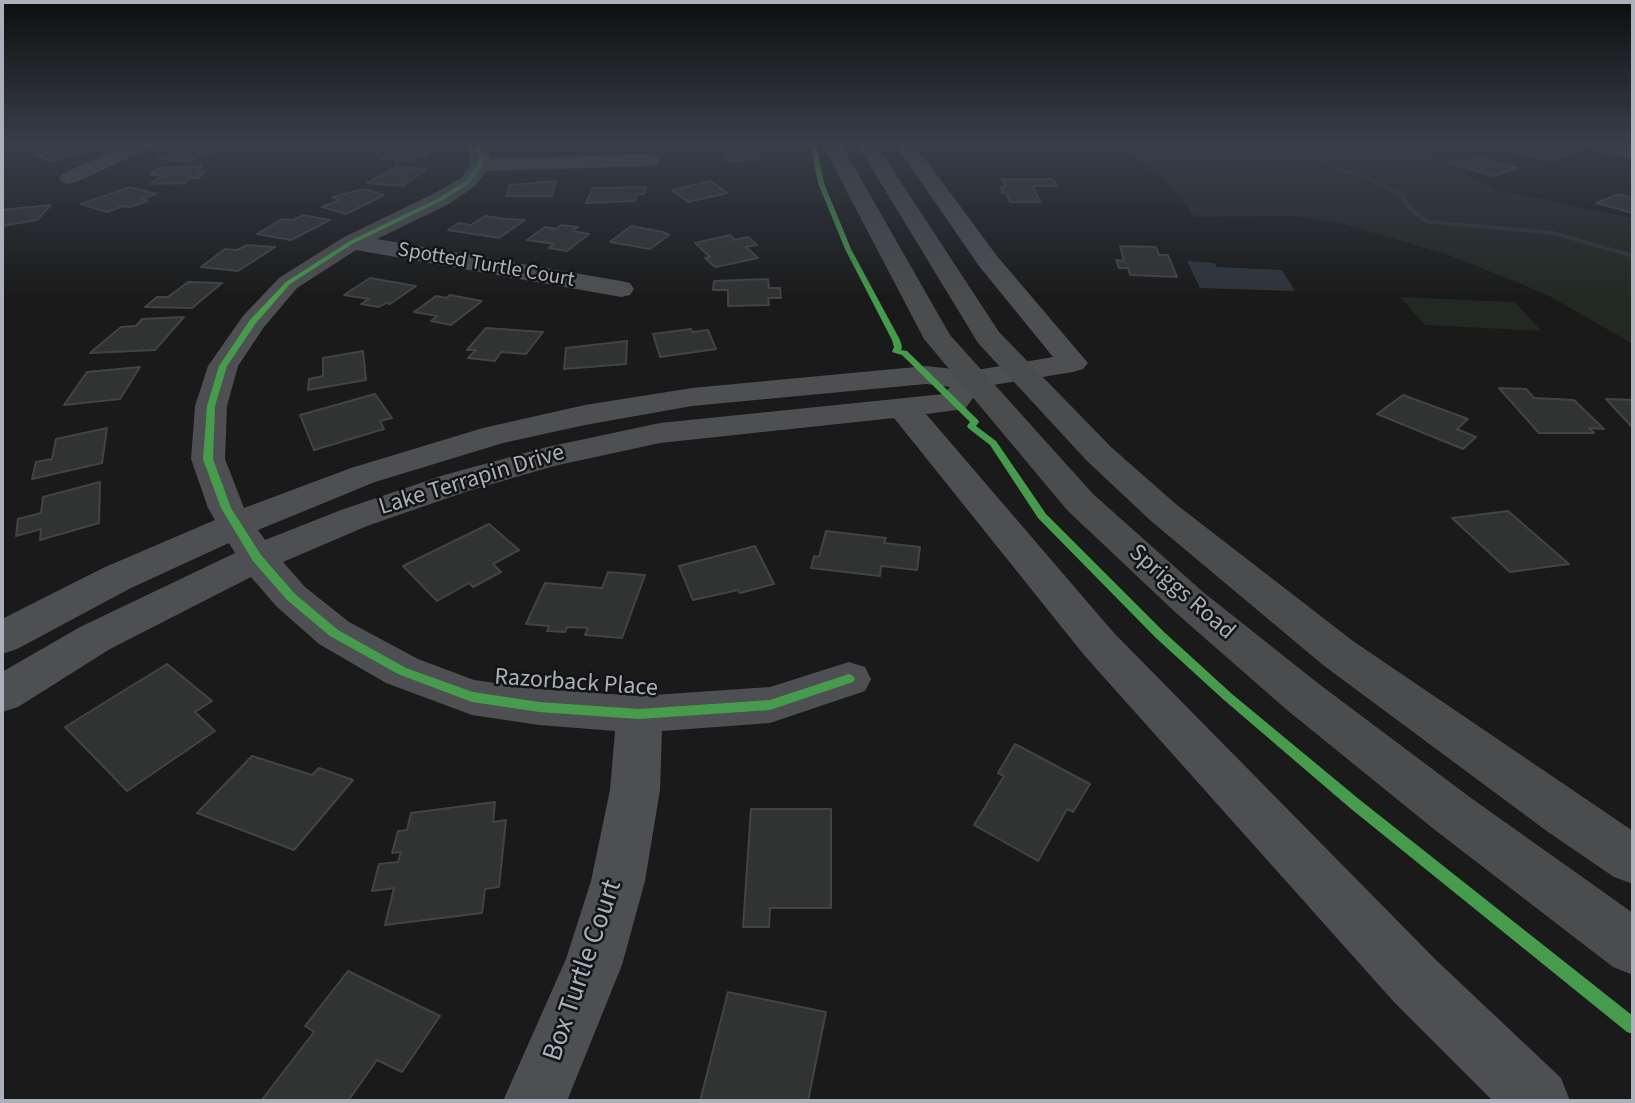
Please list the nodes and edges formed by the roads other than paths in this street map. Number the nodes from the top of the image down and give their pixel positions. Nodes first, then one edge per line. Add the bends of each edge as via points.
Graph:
1 (447, 195) edge
2 (859, 195) edge
3 (898, 195) edge
4 (941, 195) edge
5 (352, 243) junction
6 (621, 289) dead end
7 (1017, 371) junction
8 (971, 380) junction
9 (902, 407) junction
10 (247, 541) junction
11 (2, 638) edge
12 (849, 679) dead end
13 (2, 694) edge
14 (639, 713) junction
15 (1633, 860) edge
16 (1633, 947) edge
17 (535, 1101) edge
18 (1538, 1101) edge

1 - 5 street, Razorback Place
2 - 8 main road, Spriggs Road via 938,339
3 - 7 main road, Spriggs Road via 988,337
4 - 7 street, Lake Terrapin Drive via 988,261 1073,362
5 - 6 street, Spotted Turtle Court
5 - 10 street, Razorback Place via 288,283 253,322 223,366 211,406 208,459 226,508
7 - 8 street, Lake Terrapin Drive
7 - 15 main road, Spriggs Road via 1099,454 1228,566 1422,714
8 - 9 street, Lake Terrapin Drive via 954,402
8 - 10 street, Lake Terrapin Drive via 926,375 721,393 585,415 414,458 280,506
8 - 16 main road, Spriggs Road via 1080,502 1189,602 1453,814
9 - 10 street, Lake Terrapin Drive via 690,429 594,446
9 - 18 street via 1099,644 1406,971
10 - 11 street, Lake Terrapin Drive via 117,578
10 - 13 street, Lake Terrapin Drive
10 - 14 street, Razorback Place via 291,597 334,633 402,671 472,697 539,708
12 - 14 street, Razorback Place via 771,705
14 - 17 street, Box Turtle Court via 635,790 618,881 593,965

